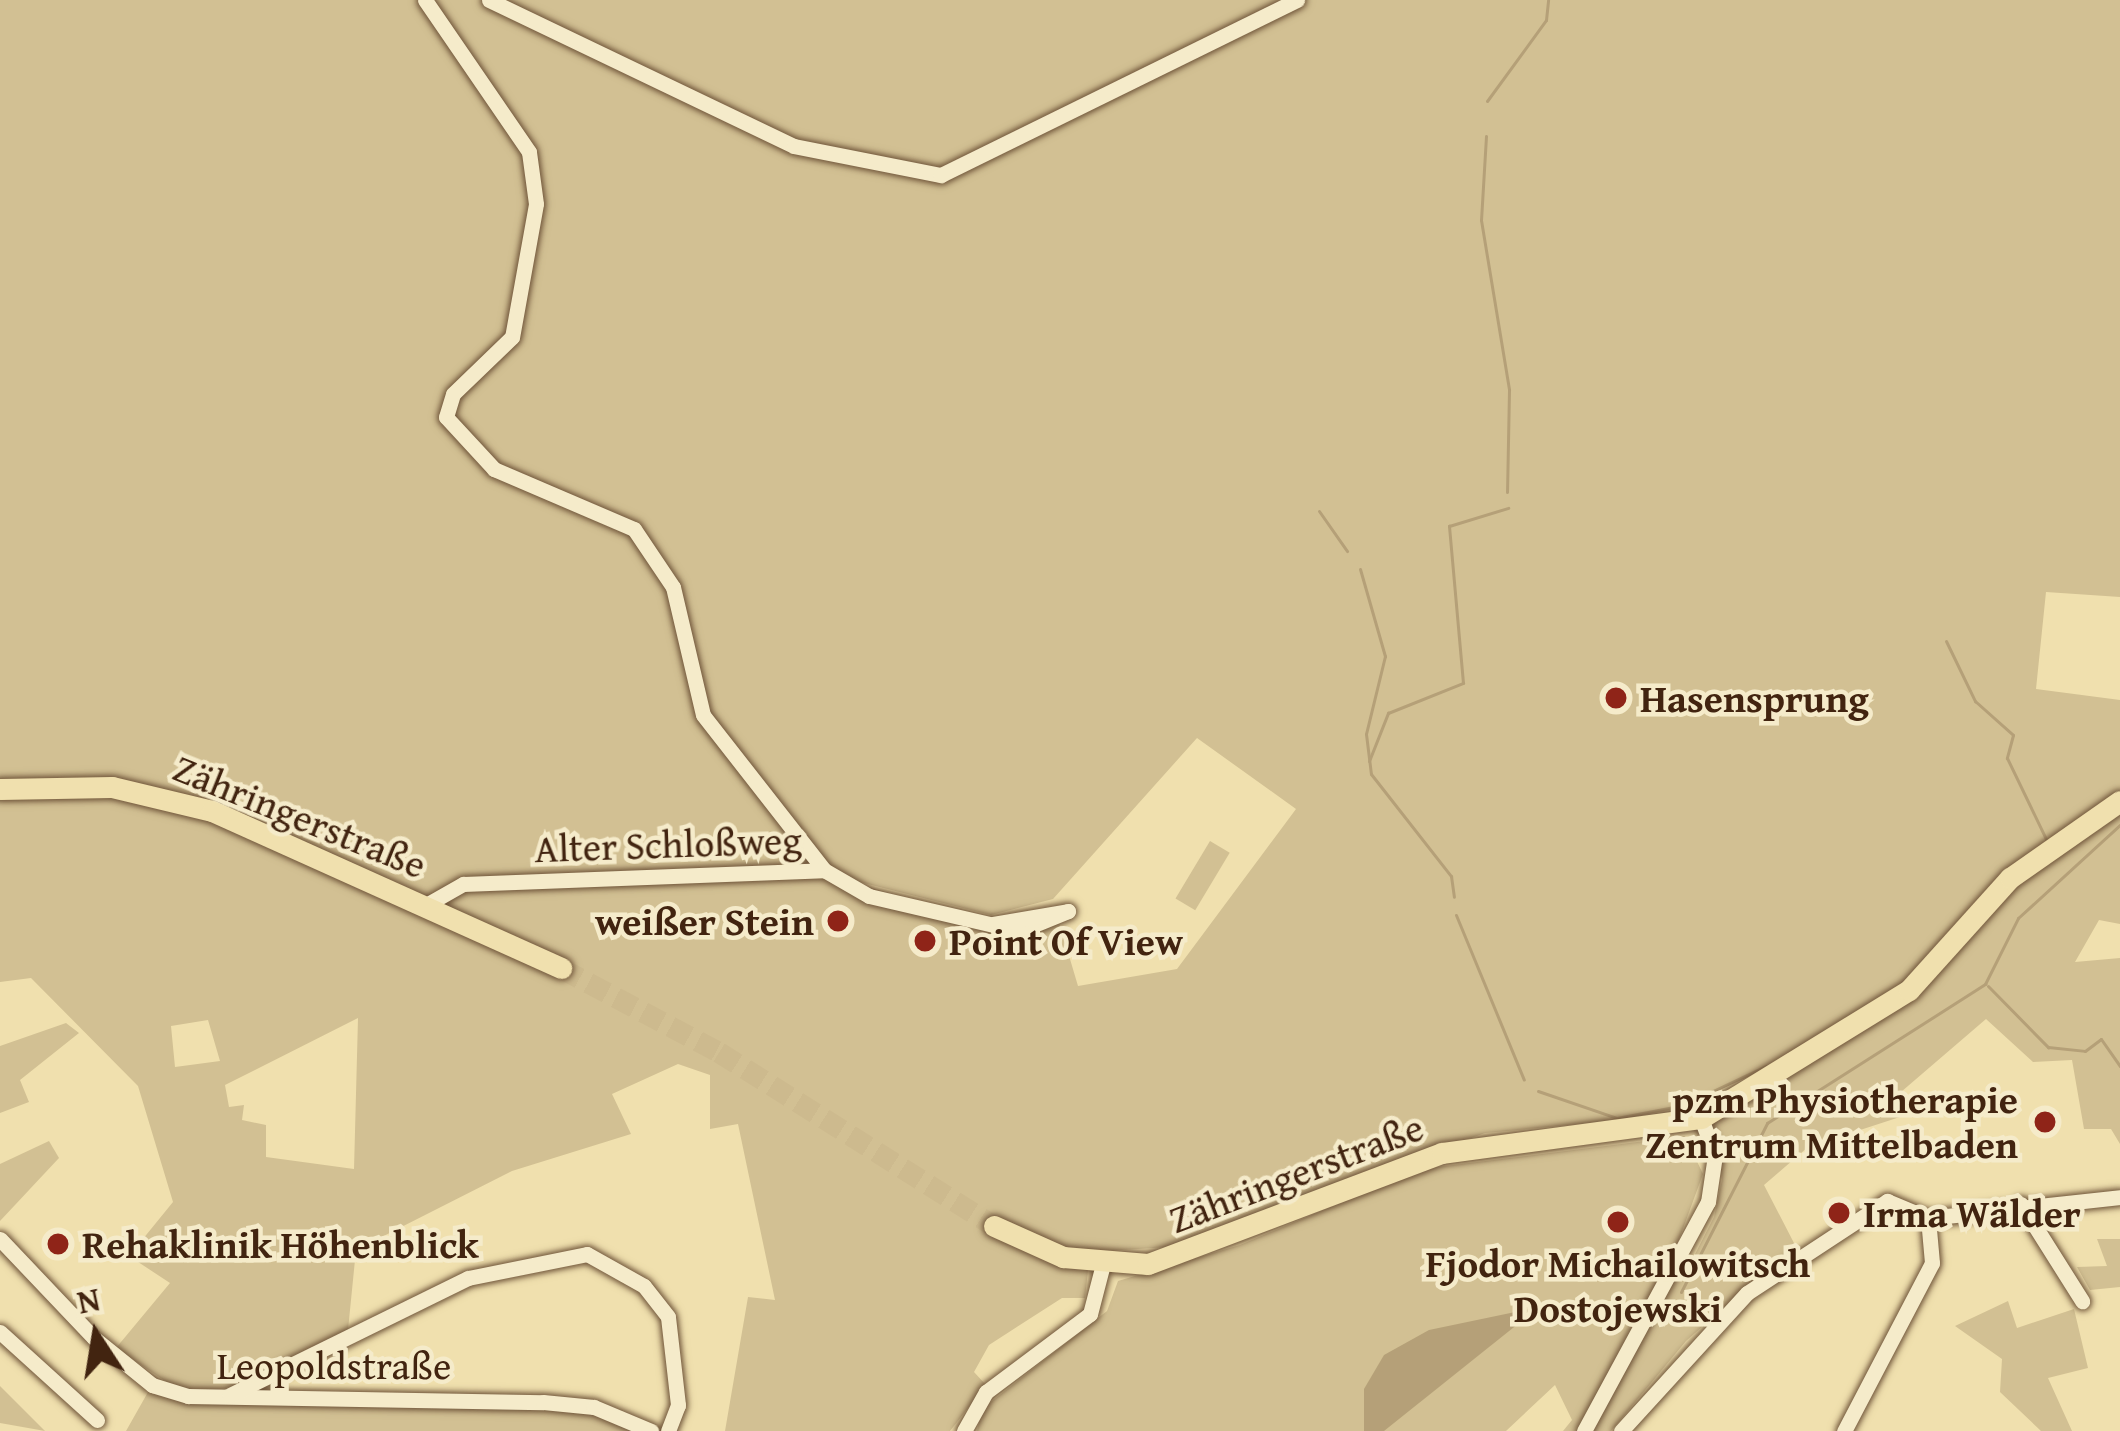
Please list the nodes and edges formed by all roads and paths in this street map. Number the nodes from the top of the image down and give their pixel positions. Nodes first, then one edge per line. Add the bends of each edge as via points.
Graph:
1 (425, 0) edge
2 (489, 0) edge
3 (1297, 0) edge
4 (0, 789) edge
5 (2120, 801) edge
6 (824, 870) junction
7 (426, 905) junction
8 (993, 924) dead end
9 (560, 968) tunnel mouth
10 (1701, 1118) junction
11 (2120, 1197) edge
12 (2021, 1204) junction
13 (1928, 1217) junction
14 (994, 1226) tunnel mouth
15 (0, 1240) edge
16 (1103, 1264) junction
17 (2082, 1301) dead end
18 (0, 1332) edge
19 (216, 1400) junction
20 (97, 1420) dead end
21 (670, 1429) edge
22 (651, 1431) edge
23 (964, 1431) edge
24 (1584, 1431) edge
25 (1621, 1431) edge
26 (1844, 1431) edge

1 - 6 street, Alter Schloßweg via 529,152 536,204 534,262 512,337 453,394 446,417 494,469 634,529 673,587 703,716
2 - 3 street via 794,146 941,175
4 - 7 main road, Zähringerstraße via 163,796
5 - 10 main road via 2020,870 1909,991
6 - 7 street, Alter Schloßweg via 464,884
6 - 8 street via 869,896
7 - 9 main road, Zähringerstraße
10 - 16 main road, Zähringerstraße via 1491,1144 1396,1168 1192,1255
10 - 24 street via 1715,1155 1708,1202
11 - 12 street
12 - 13 street
12 - 17 street
13 - 25 street via 1876,1201 1846,1218 1747,1293
13 - 26 street via 1923,1295
14 - 16 main road, Zähringerstraße
15 - 19 street, Leopoldstraße via 28,1279 152,1384
16 - 23 street via 1090,1315 986,1392
18 - 20 street
19 - 21 street via 321,1359 468,1278 586,1254 644,1286 668,1316
19 - 22 street, Leopoldstraße via 543,1402 594,1407

